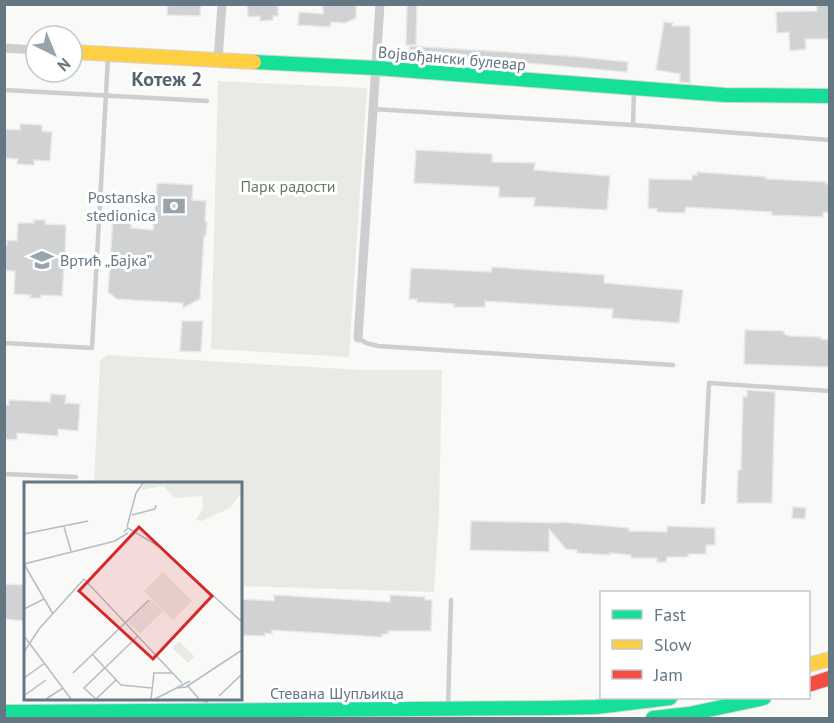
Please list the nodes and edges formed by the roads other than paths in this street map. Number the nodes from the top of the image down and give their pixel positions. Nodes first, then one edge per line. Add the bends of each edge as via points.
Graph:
1 (222, 4) edge
2 (380, 4) edge
3 (4, 48) edge
4 (24, 49) edge
5 (84, 53) edge
6 (108, 54) junction
7 (218, 60) junction
8 (376, 68) junction
9 (634, 89) junction
10 (4, 90) edge
11 (106, 96) junction
12 (830, 96) edge
13 (207, 101) dead end
14 (373, 109) junction
15 (633, 125) junction
16 (830, 140) edge
17 (358, 338) joint
18 (4, 343) edge
19 (673, 365) dead end
20 (830, 391) edge
21 (4, 474) edge
22 (76, 477) dead end
23 (703, 502) dead end
24 (451, 600) dead end
25 (830, 659) edge
26 (810, 664) edge
27 (830, 678) edge
28 (810, 684) edge
29 (662, 699) edge
30 (759, 699) edge
31 (205, 709) edge
32 (448, 709) junction
33 (4, 712) edge
34 (653, 718) edge

1 - 7 street
2 - 8 street
3 - 4 street
5 - 6 main road, Војвођански булевар
6 - 7 main road, Војвођански булевар
6 - 11 lane
7 - 8 main road, Војвођански булевар
8 - 9 main road, Војвођански булевар
8 - 14 street
9 - 12 main road, Војвођански булевар
9 - 15 lane
10 - 11 lane
11 - 13 lane
11 - 18 lane via 92,348
14 - 15 lane
14 - 17 street
15 - 16 lane
17 - 19 lane via 378,346
20 - 23 lane via 709,383
21 - 22 lane
24 - 32 lane
25 - 26 main road
27 - 28 main road
29 - 32 main road, Стевана Шупљикца via 596,707
30 - 34 main road
31 - 32 main road, Стевана Шупљикца
31 - 33 main road, Стевана Шупљикца

